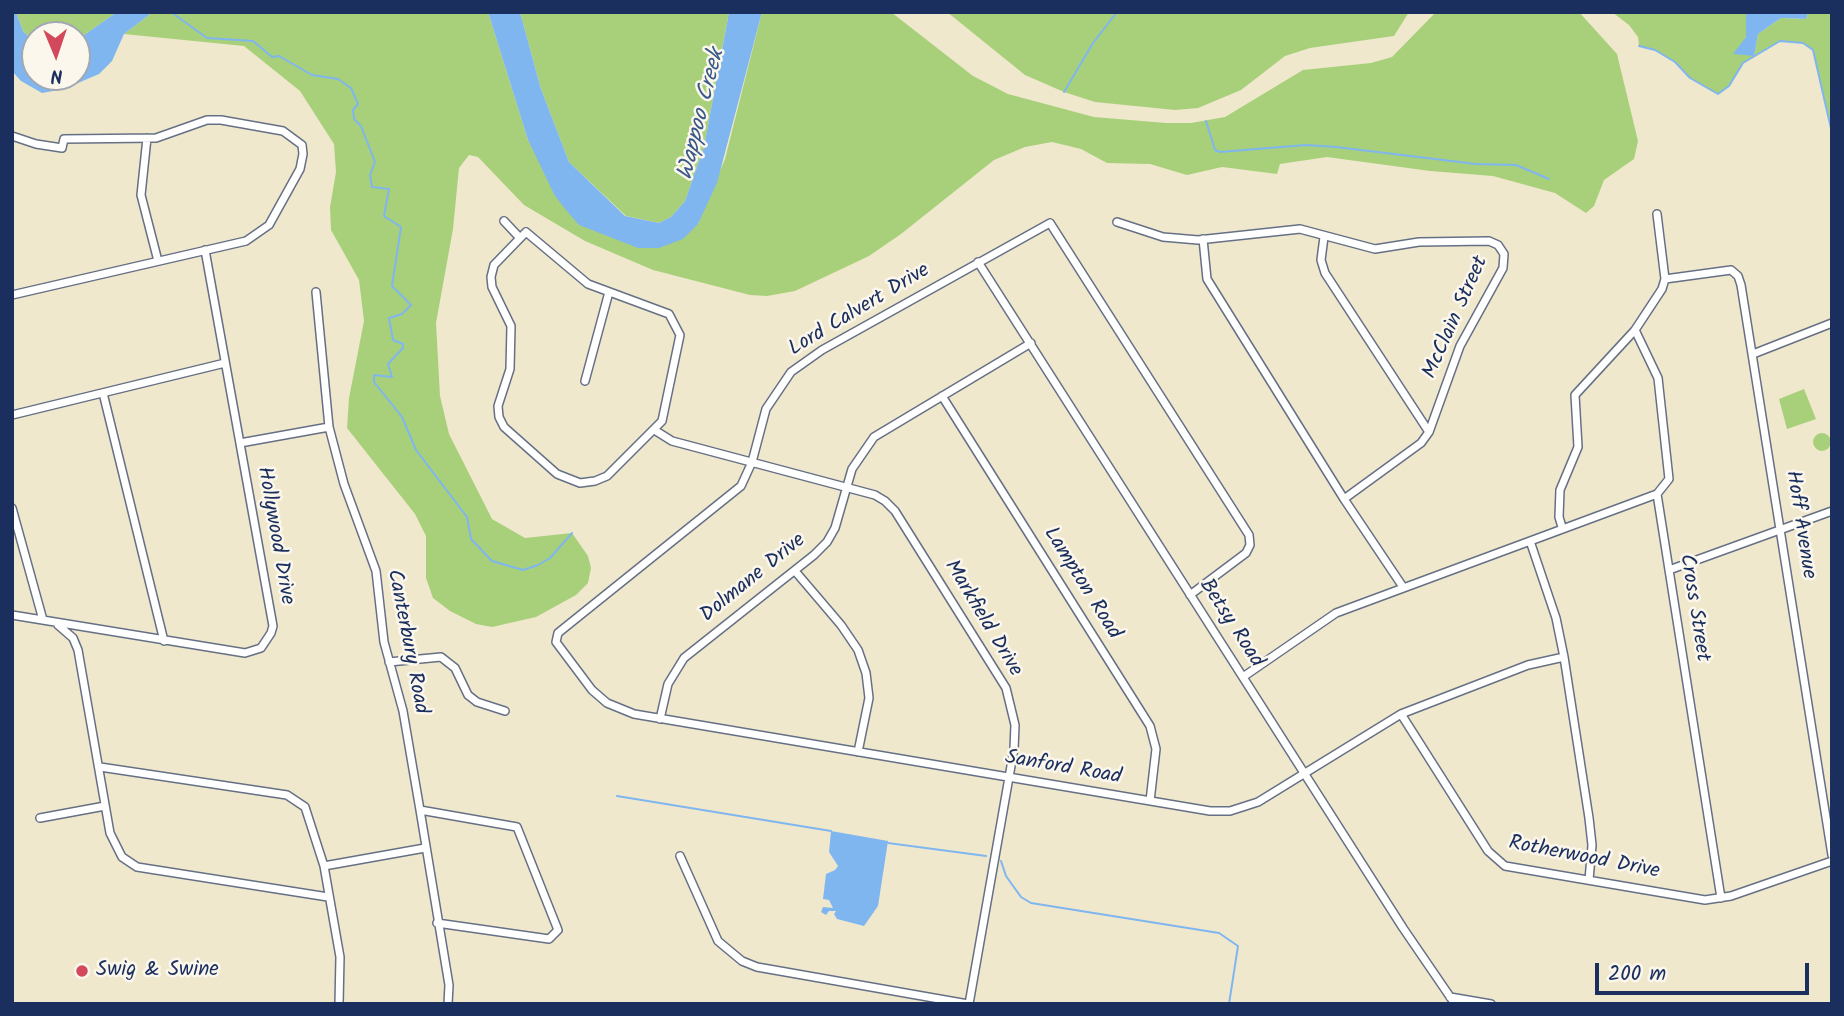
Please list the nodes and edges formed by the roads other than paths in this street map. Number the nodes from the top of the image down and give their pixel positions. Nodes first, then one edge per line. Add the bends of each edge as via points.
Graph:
1 (12, 136) edge
2 (147, 138) junction
3 (1657, 214) dead end
4 (504, 221) dead end
5 (1116, 222) dead end
6 (1324, 237) junction
7 (520, 238) junction
8 (1203, 239) junction
9 (205, 250) junction
10 (158, 261) junction
11 (978, 262) junction
12 (1665, 279) junction
13 (316, 292) dead end
14 (609, 292) junction
15 (12, 295) edge
16 (1832, 323) edge
17 (1635, 330) junction
18 (1031, 343) junction
19 (1754, 354) junction
20 (225, 363) junction
21 (585, 381) dead end
22 (103, 393) junction
23 (942, 396) junction
24 (12, 415) edge
25 (329, 427) junction
26 (656, 431) junction
27 (1429, 432) junction
28 (240, 443) junction
29 (752, 463) junction
30 (844, 487) junction
31 (1657, 494) junction
32 (1344, 499) junction
33 (12, 509) edge
34 (1832, 511) edge
35 (1562, 527) junction
36 (1783, 530) junction
37 (1530, 541) junction
38 (794, 570) junction
39 (1669, 570) junction
40 (1403, 587) junction
41 (1191, 596) junction
42 (12, 615) edge
43 (43, 620) junction
44 (55, 623) junction
45 (164, 641) junction
46 (556, 642) joint
47 (1564, 657) junction
48 (389, 662) junction
49 (1242, 677) junction
50 (505, 711) dead end
51 (1401, 714) junction
52 (660, 719) junction
53 (858, 752) junction
54 (100, 767) junction
55 (1306, 774) junction
56 (1010, 778) junction
57 (1150, 801) junction
58 (105, 807) junction
59 (420, 810) junction
60 (40, 818) dead end
61 (425, 848) junction
62 (680, 856) dead end
63 (1832, 858) edge
64 (324, 866) junction
65 (1589, 880) junction
66 (328, 897) junction
67 (1721, 898) junction
68 (437, 923) junction
69 (1453, 1000) edge
70 (339, 1004) edge
71 (448, 1004) edge
72 (969, 1004) edge
73 (1491, 1004) edge

1 - 2 street via 62,148 65,139
2 - 9 street via 171,135 207,120 283,131 302,145 300,169 269,225 246,241
2 - 10 street via 141,195
3 - 12 street
4 - 7 street
5 - 8 street, McClain Street via 1163,237
6 - 8 street, McClain Street via 1300,229
6 - 27 street via 1321,260 1325,274
6 - 27 street, McClain Street via 1375,249 1419,242 1489,242 1504,254 1503,268 1460,346
7 - 14 street via 526,232 588,284
7 - 26 street via 494,265 491,277 511,326 510,369 498,406 504,427 558,474 580,483 607,476
8 - 32 street via 1207,279
9 - 10 street
9 - 20 street, Hollywood Drive
10 - 15 street
11 - 18 street, Betsy Road
11 - 29 street, Lord Calvert Drive via 790,372 766,409
11 - 41 street, Lord Calvert Drive via 1050,223 1249,535 1245,553
12 - 17 street
12 - 19 street, Hoff Avenue via 1731,270 1741,285
13 - 25 street, Canterbury Road
14 - 21 street
14 - 26 street via 669,314 678,326 681,342
16 - 19 street
17 - 31 street, Cross Street via 1658,378 1669,479
17 - 35 street via 1575,395 1578,447 1560,491
18 - 23 street, Dolmane Drive
18 - 41 street, Betsy Road
19 - 36 street, Hoff Avenue
20 - 22 street
20 - 28 street, Hollywood Drive
22 - 24 street
22 - 45 street
23 - 30 street, Dolmane Drive via 874,437
23 - 57 street, Lampton Road via 1150,726 1156,749
25 - 28 street
25 - 48 street, Canterbury Road via 376,571
26 - 29 street, Markfield Drive via 673,441
27 - 32 street, McClain Street via 1421,443
28 - 45 street, Hollywood Drive via 271,633 261,648 245,653
29 - 30 street, Markfield Drive
29 - 46 street, Lord Calvert Drive via 733,495 558,633
30 - 38 street, Dolmane Drive via 835,528 814,555
30 - 56 street, Markfield Drive via 875,495 895,511 1006,688 1015,725
31 - 35 street
31 - 39 street, Cross Street
32 - 40 street
33 - 43 street
34 - 36 street
35 - 37 street
36 - 39 street
36 - 63 street, Hoff Avenue
37 - 40 street
37 - 47 street
38 - 52 street, Dolmane Drive via 684,658 668,684
38 - 53 street via 841,625 862,662 869,698
39 - 67 street, Cross Street
40 - 49 street via 1336,613
41 - 49 street, Betsy Road
42 - 43 street, Hollywood Drive
43 - 44 street, Hollywood Drive
44 - 45 street, Hollywood Drive
44 - 54 street via 73,638 78,650
46 - 52 street, Sanford Road via 607,703
47 - 51 street, Sanford Road via 1528,665
47 - 65 street via 1589,817
48 - 50 street via 441,657 455,668 468,695
48 - 59 street, Canterbury Road via 403,711
49 - 55 street, Betsy Road
51 - 55 street, Sanford Road
51 - 65 street, Rotherwood Drive via 1498,863
52 - 53 street, Sanford Road
53 - 56 street, Sanford Road
54 - 58 street
54 - 64 street via 287,795 305,807
55 - 57 street, Sanford Road via 1258,802 1230,811
55 - 69 street, Betsy Road
56 - 57 street, Sanford Road
56 - 72 street, Markfield Drive
58 - 60 street
58 - 66 street via 114,843 122,857 137,867
59 - 61 street, Canterbury Road
59 - 68 street via 517,827 558,930 549,939
61 - 64 street
61 - 68 street, Canterbury Road
62 - 72 street via 718,941 742,961
63 - 67 street, Rotherwood Drive
64 - 66 street
65 - 67 street, Rotherwood Drive via 1705,900
66 - 70 street via 340,957
68 - 71 street, Canterbury Road via 449,985
69 - 73 street

